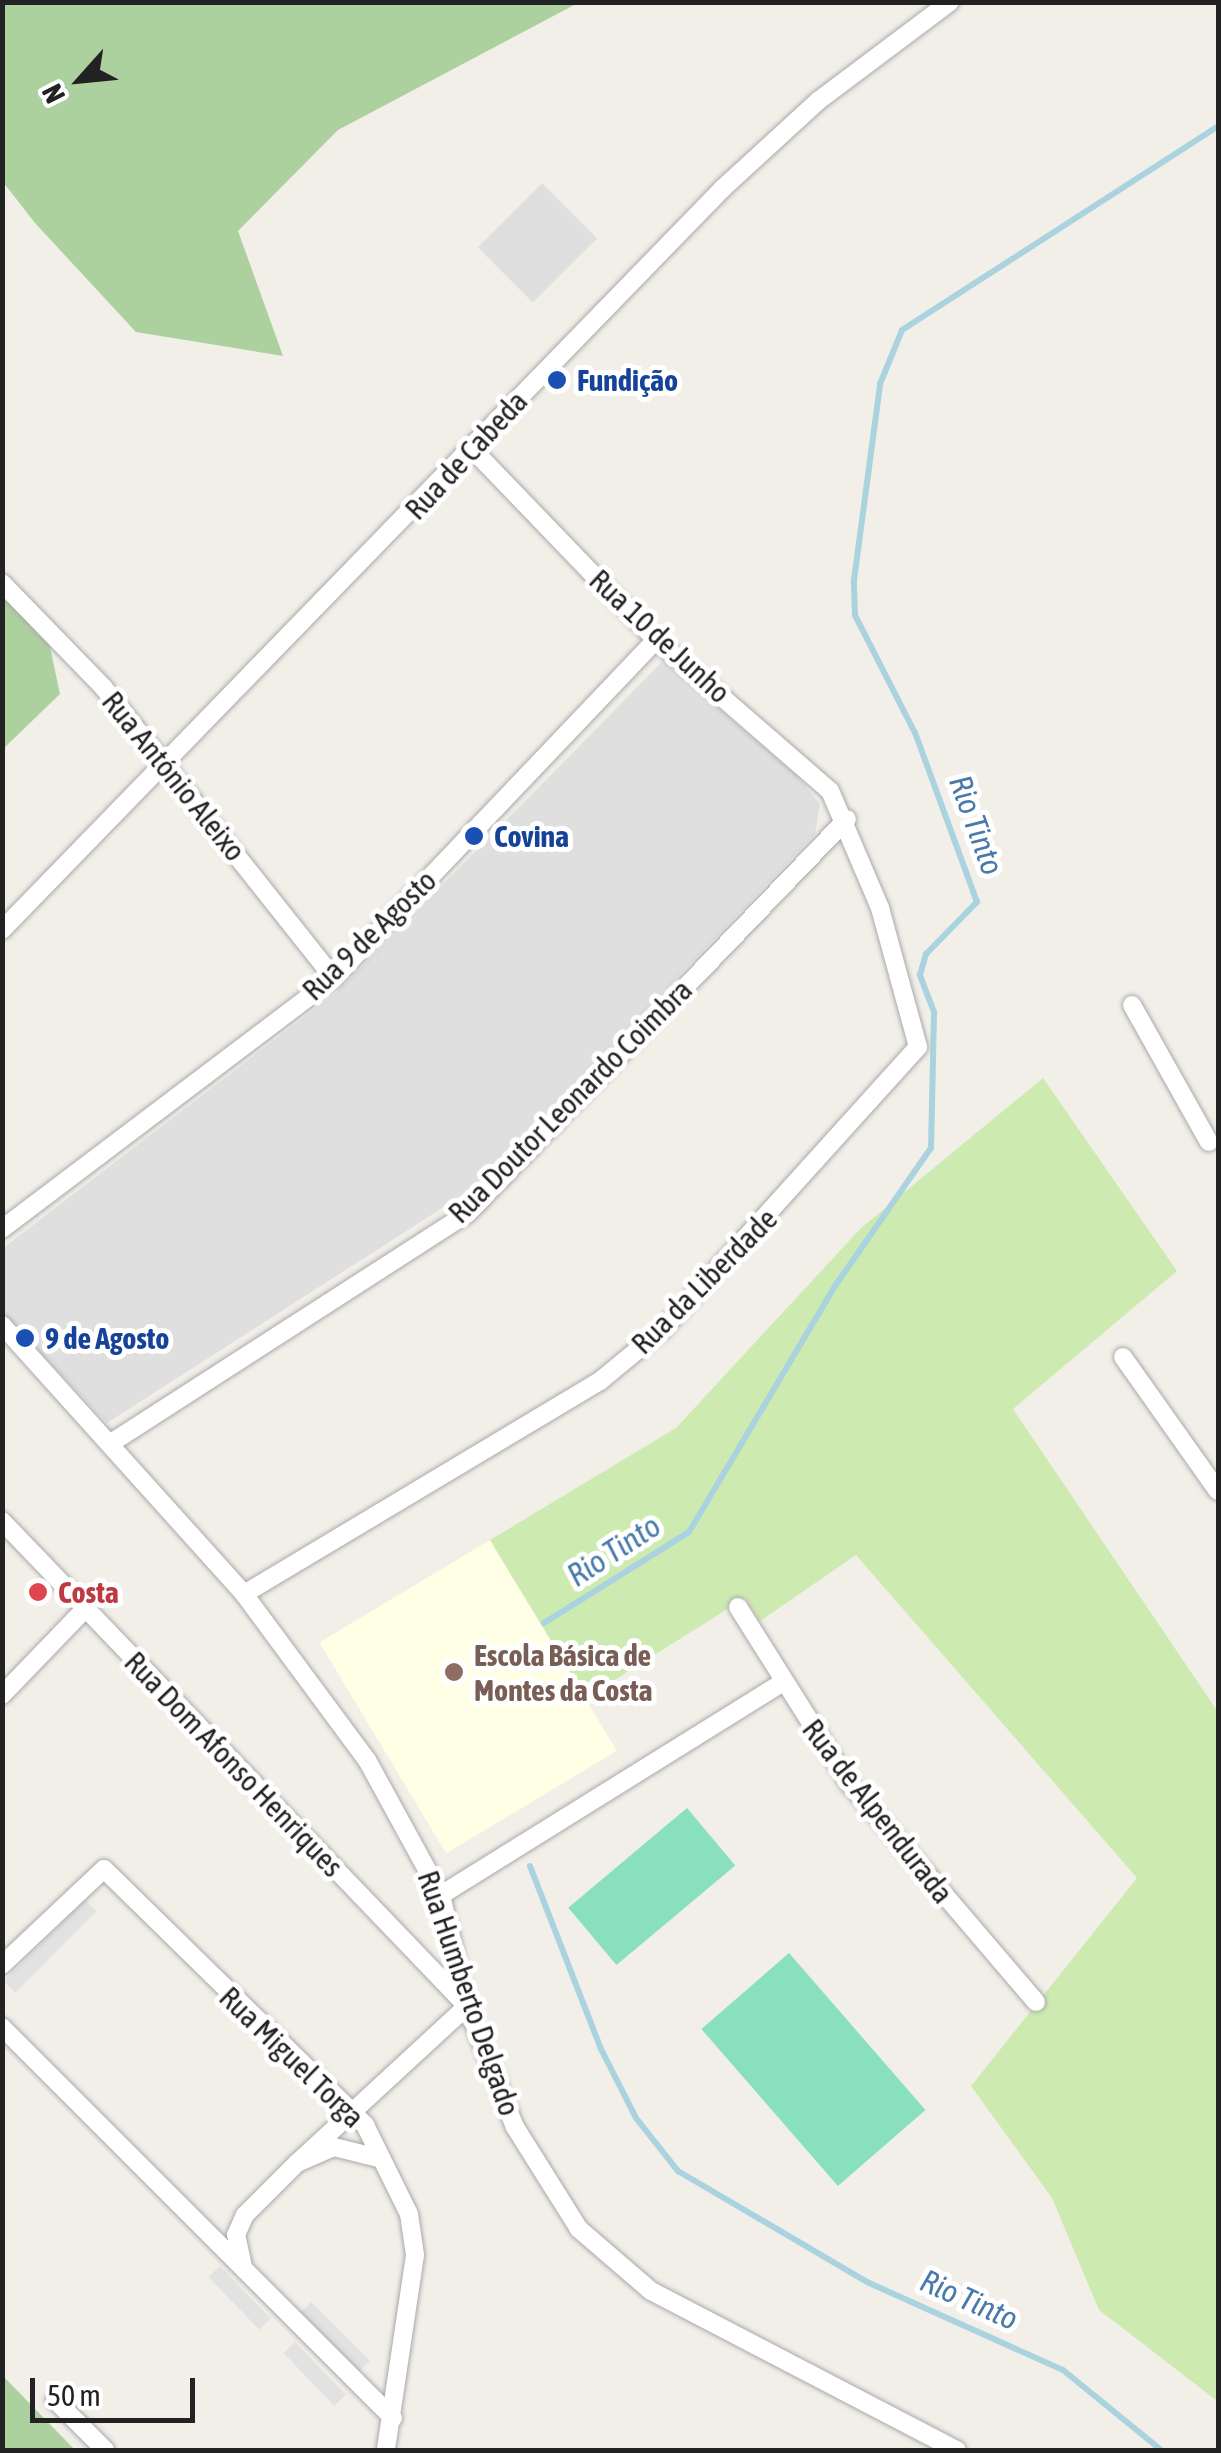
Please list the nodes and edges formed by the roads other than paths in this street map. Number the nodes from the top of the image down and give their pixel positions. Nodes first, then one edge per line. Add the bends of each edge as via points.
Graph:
1 (950, 2) edge
2 (473, 450) junction
3 (2, 584) edge
4 (656, 640) junction
5 (167, 764) junction
6 (847, 819) junction
7 (2, 930) edge
8 (334, 978) junction
9 (1132, 1004) dead end
10 (1215, 1144) edge
11 (2, 1229) edge
12 (2, 1325) edge
13 (1123, 1357) dead end
14 (111, 1443) junction
15 (1218, 1491) edge
16 (2, 1521) edge
17 (244, 1594) junction
18 (738, 1607) dead end
19 (84, 1610) junction
20 (781, 1682) junction
21 (2, 1694) edge
22 (441, 1895) junction
23 (2, 1965) edge
24 (1036, 2002) dead end
25 (466, 2006) junction
26 (2, 2027) edge
27 (350, 2109) junction
28 (382, 2158) junction
29 (297, 2163) junction
30 (244, 2214) junction
31 (196, 2223) junction
32 (249, 2277) junction
33 (55, 2400) dead end
34 (393, 2418) junction
35 (105, 2450) edge
36 (386, 2450) edge
37 (957, 2450) edge

1 - 2 street, Rua de Cabeda via 818,101 722,189
2 - 4 street, Rua 10 de Junho
2 - 5 street, Rua de Cabeda
3 - 5 street, Rua António Aleixo
4 - 6 street, Rua 10 de Junho via 830,791
4 - 8 street, Rua 9 de Agosto
5 - 7 street, Rua de Cabeda
5 - 8 street, Rua António Aleixo
6 - 14 street, Rua Doutor Leonardo Coimbra via 467,1214
6 - 17 street, Rua da Liberdade via 921,1030 911,1063 664,1328 600,1382
8 - 11 street, Rua 9 de Agosto
9 - 10 street
12 - 14 street, Rua Humberto Delgado
13 - 15 street
14 - 17 street, Rua Humberto Delgado
16 - 19 street, Rua Dom Afonso Henriques
17 - 22 street, Rua Humberto Delgado via 367,1760
18 - 20 street, Rua de Alpendurada
19 - 21 street
19 - 25 street, Rua Dom Afonso Henriques
20 - 22 street
20 - 24 street, Rua de Alpendurada via 894,1839
22 - 25 street, Rua Humberto Delgado
23 - 27 street, Rua Miguel Torga via 104,1870 333,2102
25 - 27 street
25 - 37 street, Rua Humberto Delgado via 532,2164 614,2263
26 - 31 street
27 - 28 street, Rua Miguel Torga
27 - 29 street
28 - 29 street via 334,2148
28 - 34 street, Rua Miguel Torga via 409,2214 414,2255
29 - 30 street
30 - 31 street via 213,2228
30 - 32 street via 236,2253
31 - 32 street
32 - 34 street
33 - 35 street
34 - 36 street, Rua Miguel Torga

